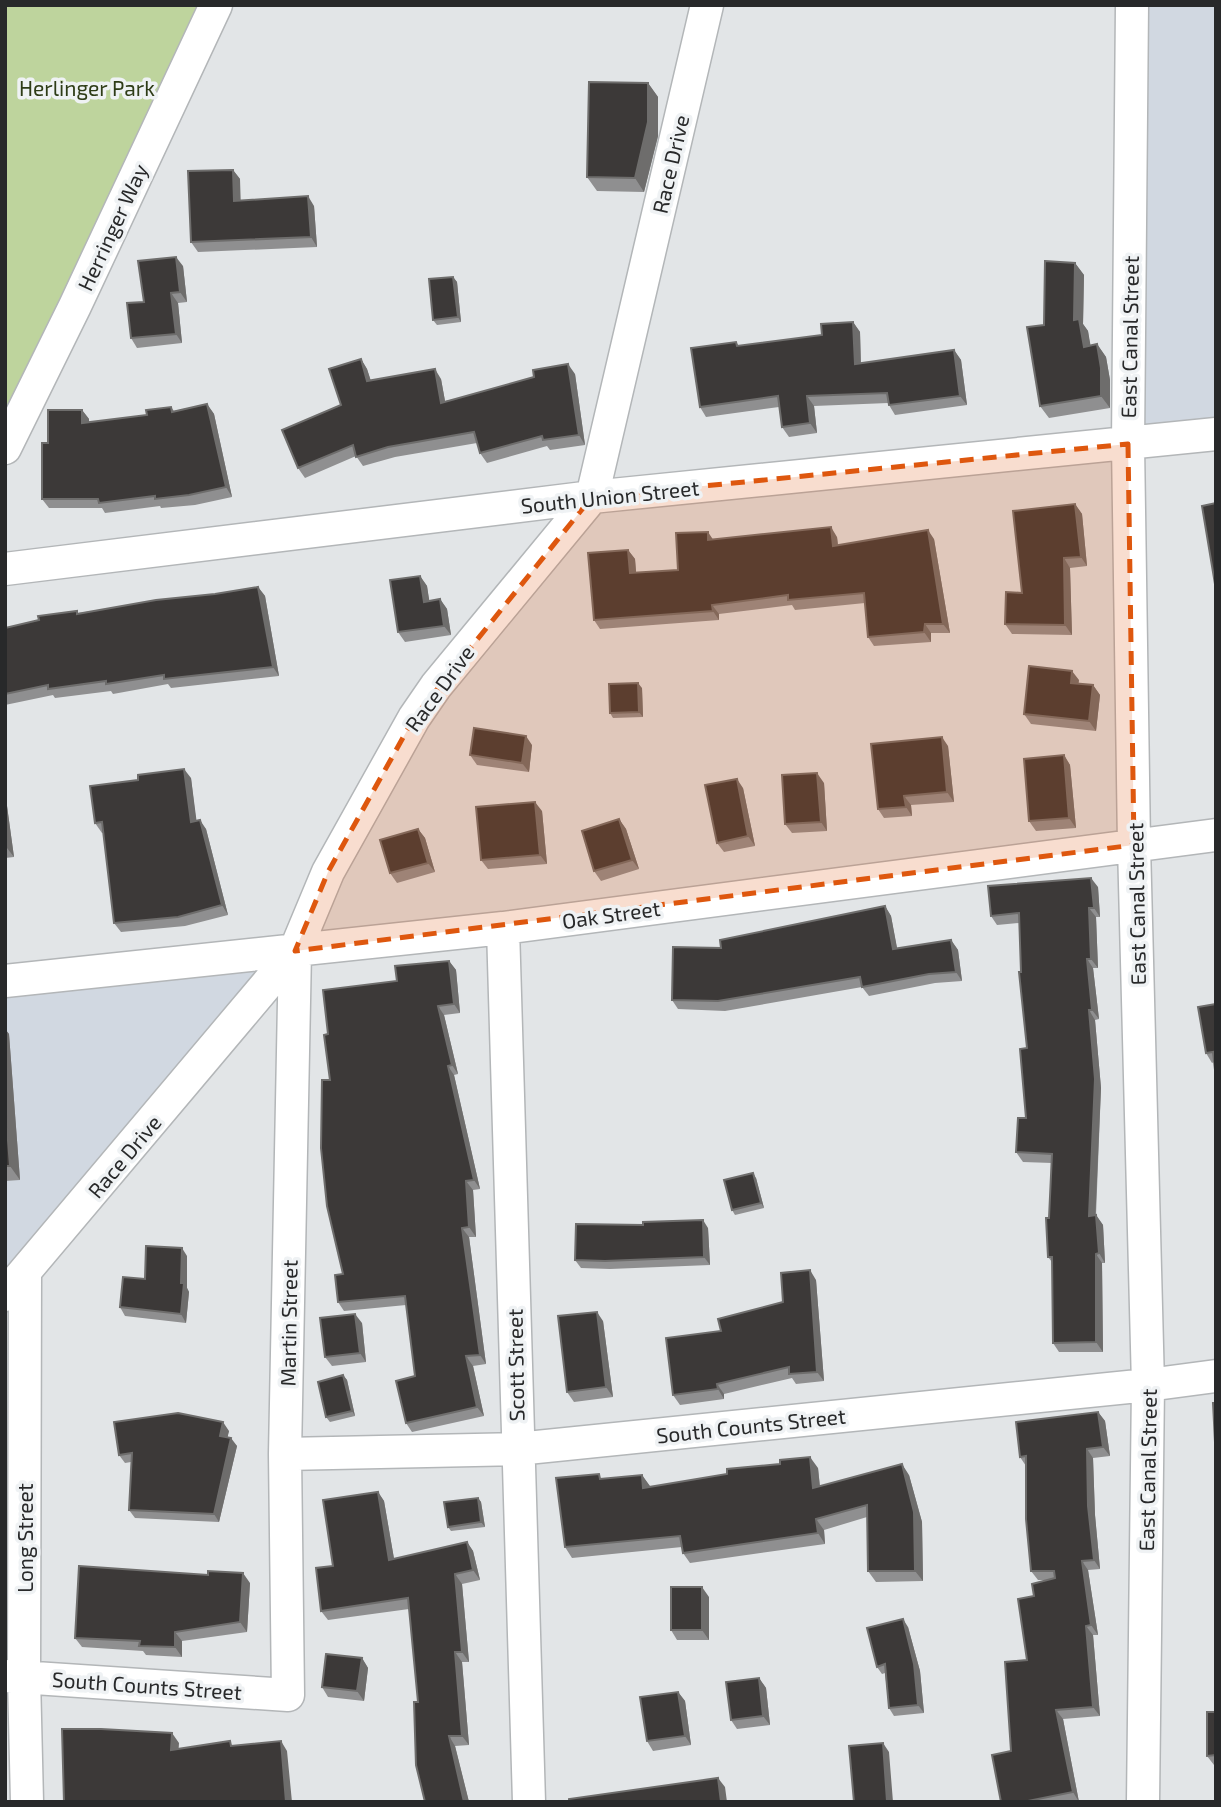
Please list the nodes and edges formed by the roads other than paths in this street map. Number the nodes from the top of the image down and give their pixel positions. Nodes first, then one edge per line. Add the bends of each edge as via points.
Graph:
1 (216, 5) edge
2 (707, 5) edge
3 (1132, 5) edge
4 (1216, 434) edge
5 (1128, 444) junction
6 (5, 448) edge
7 (593, 497) junction
8 (5, 569) edge
9 (1216, 835) edge
10 (1134, 845) junction
11 (503, 928) junction
12 (295, 951) junction
13 (5, 981) edge
14 (15, 1284) edge
15 (1216, 1376) edge
16 (1148, 1385) junction
17 (517, 1449) junction
18 (285, 1454) junction
19 (15, 1677) edge
20 (288, 1695) joint
21 (27, 1802) edge
22 (529, 1802) edge
23 (1143, 1802) edge

1 - 6 street, Herringer Way
2 - 7 street, Race Drive
3 - 5 street, East Canal Street
4 - 5 street, South Union Street
5 - 7 street, South Union Street
5 - 10 street, East Canal Street
7 - 8 street, South Union Street
7 - 12 street, Race Drive via 414,718 328,872
9 - 10 street, Oak Street
10 - 11 street, Oak Street
10 - 16 street, East Canal Street
11 - 12 street, Oak Street
11 - 17 street, Scott Street
12 - 13 street, Oak Street
12 - 14 street, Race Drive
12 - 18 street, Martin Street
14 - 19 street, Long Street
15 - 16 street, South Counts Street
16 - 17 street, South Counts Street
16 - 23 street, East Canal Street
17 - 18 street, South Counts Street
17 - 22 street, Scott Street
18 - 20 street, Martin Street
19 - 20 street, South Counts Street
19 - 21 street, Long Street

